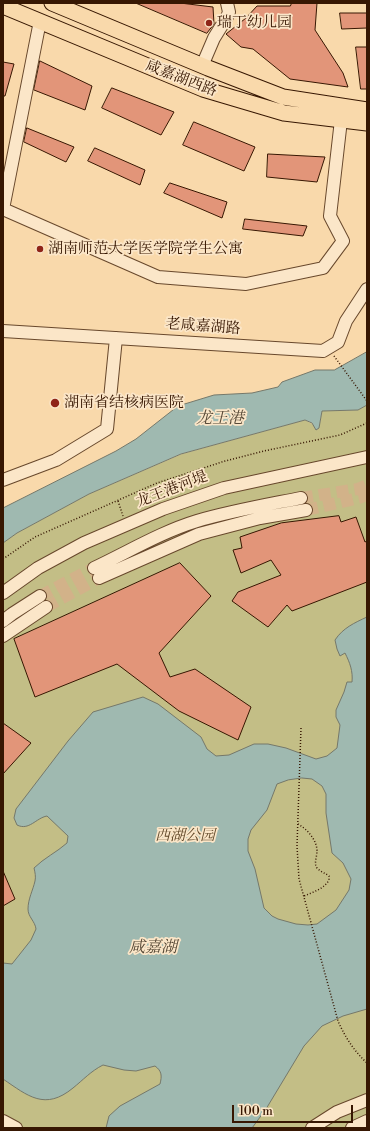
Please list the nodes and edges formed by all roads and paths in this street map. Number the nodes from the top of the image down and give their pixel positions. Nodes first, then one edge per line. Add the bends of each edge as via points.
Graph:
1 (52, 3) edge
2 (227, 3) edge
3 (3, 6) edge
4 (40, 21) junction
5 (202, 66) junction
6 (367, 110) edge
7 (341, 120) junction
8 (367, 123) edge
9 (3, 209) edge
10 (367, 289) edge
11 (3, 331) edge
12 (116, 338) junction
13 (334, 355) dead end
14 (367, 401) edge
15 (367, 423) edge
16 (367, 457) edge
17 (3, 480) edge
18 (301, 498) tunnel mouth
19 (118, 501) junction
20 (306, 510) tunnel mouth
21 (127, 525) junction
22 (3, 559) edge
23 (3, 593) edge
24 (3, 621) edge
25 (3, 636) edge
26 (301, 728) dead end
27 (298, 824) junction
28 (304, 896) junction
29 (367, 1063) edge
30 (367, 1100) edge
31 (3, 1120) edge
32 (367, 1121) edge
33 (16, 1128) edge
34 (312, 1128) edge
35 (352, 1128) edge

1 - 5 main road, 咸嘉湖西路
2 - 5 street via 229,12
3 - 4 main road, 咸嘉湖西路
4 - 7 main road, 咸嘉湖西路 via 203,89 284,113
4 - 9 street
5 - 6 main road, 咸嘉湖西路 via 283,97
7 - 8 main road, 咸嘉湖西路
7 - 9 street via 330,216 343,241 323,268 246,284 158,277
10 - 12 street, 老咸嘉湖路 via 346,321 338,342 323,351
11 - 12 street, 老咸嘉湖路
12 - 17 street via 108,429 56,460
13 - 14 path
15 - 19 path via 340,435 226,461 157,483
16 - 21 street, 龙王港河堤 via 224,488 163,509
18 - 20 street via 236,510 163,534 97,573 199,534 260,518
19 - 21 path
19 - 22 path via 35,537
21 - 23 street, 龙王港河堤 via 84,543 38,568
24 - 25 street via 12,614 43,601
26 - 27 path
27 - 28 path via 299,879
27 - 28 path via 310,834 315,843 318,869 329,876 326,885
28 - 29 path via 338,1021 346,1038
30 - 34 street via 337,1112
31 - 33 street
32 - 35 street

